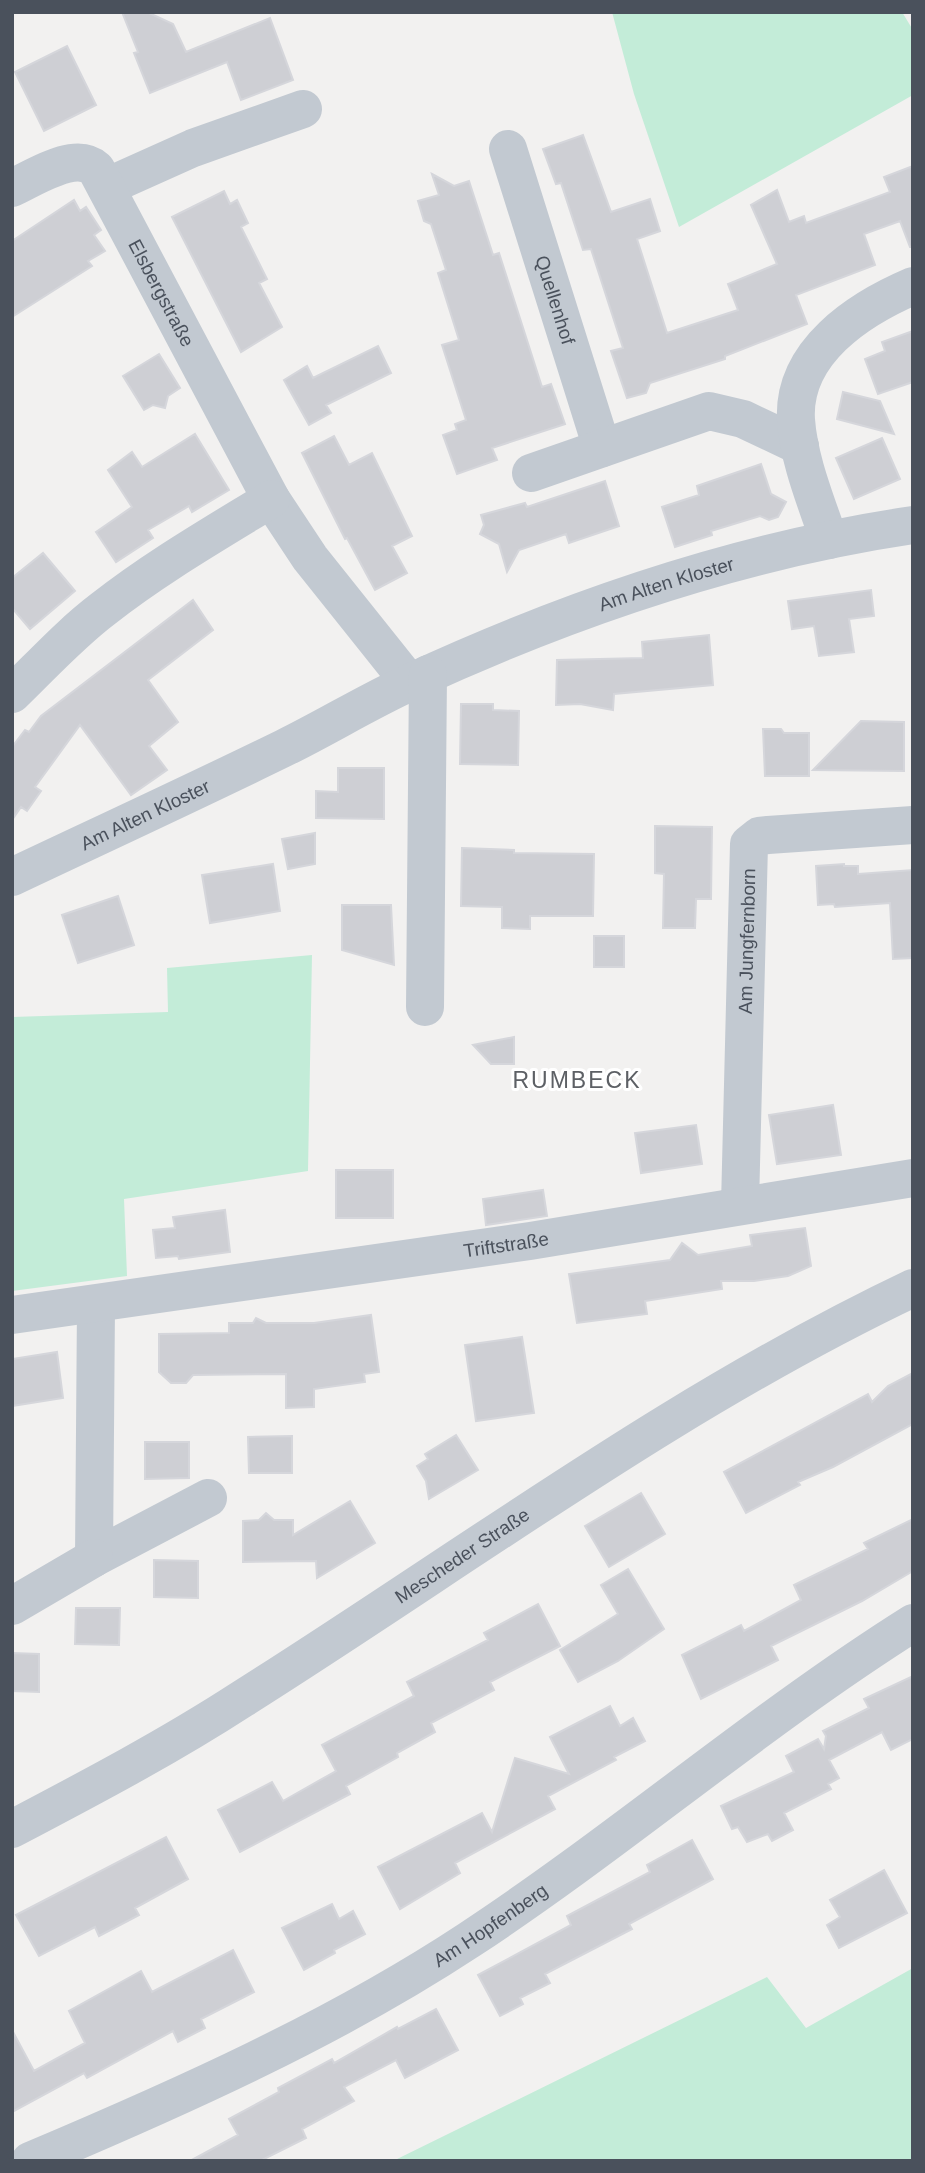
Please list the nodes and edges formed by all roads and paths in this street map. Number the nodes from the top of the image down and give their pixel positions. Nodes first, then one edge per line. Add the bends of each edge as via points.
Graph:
1 (303, 109) dead end
2 (508, 149) dead end
3 (106, 187) junction
4 (12, 188) edge
5 (913, 286) edge
6 (800, 446) junction
7 (602, 448) junction
8 (531, 473) dead end
9 (271, 499) junction
10 (913, 526) edge
11 (829, 540) junction
12 (418, 678) junction
13 (12, 694) edge
14 (913, 825) edge
15 (12, 877) edge
16 (425, 1007) dead end
17 (913, 1178) edge
18 (740, 1205) junction
19 (913, 1288) edge
20 (96, 1304) junction
21 (12, 1315) edge
22 (208, 1498) dead end
23 (94, 1558) junction
24 (12, 1606) edge
25 (913, 1623) edge
26 (12, 1829) edge
27 (30, 2161) edge

1 - 3 street via 193,148
2 - 7 street, Quellenhof
3 - 4 street, Elsbergstraße via 96,169 80,161
3 - 9 street, Elsbergstraße
5 - 6 street via 860,313 823,346 796,402
6 - 7 street via 743,419 709,411
6 - 11 street
7 - 8 street
9 - 12 street, Elsbergstraße via 310,558
9 - 13 street via 102,609
10 - 11 street, Am Alten Kloster
11 - 12 street, Am Alten Kloster via 740,559 648,587
12 - 15 street, Am Alten Kloster via 287,747
12 - 16 street
14 - 18 street, Am Jungfernborn via 759,836 749,844
17 - 18 street, Triftstraße
18 - 20 street, Triftstraße via 517,1243
19 - 26 street, Mescheder Straße via 754,1371 564,1487 242,1700
20 - 21 street, Triftstraße
20 - 23 street
22 - 23 street
23 - 24 street
25 - 27 street, Am Hopfenberg via 830,1677 518,1907 407,1979 199,2086

